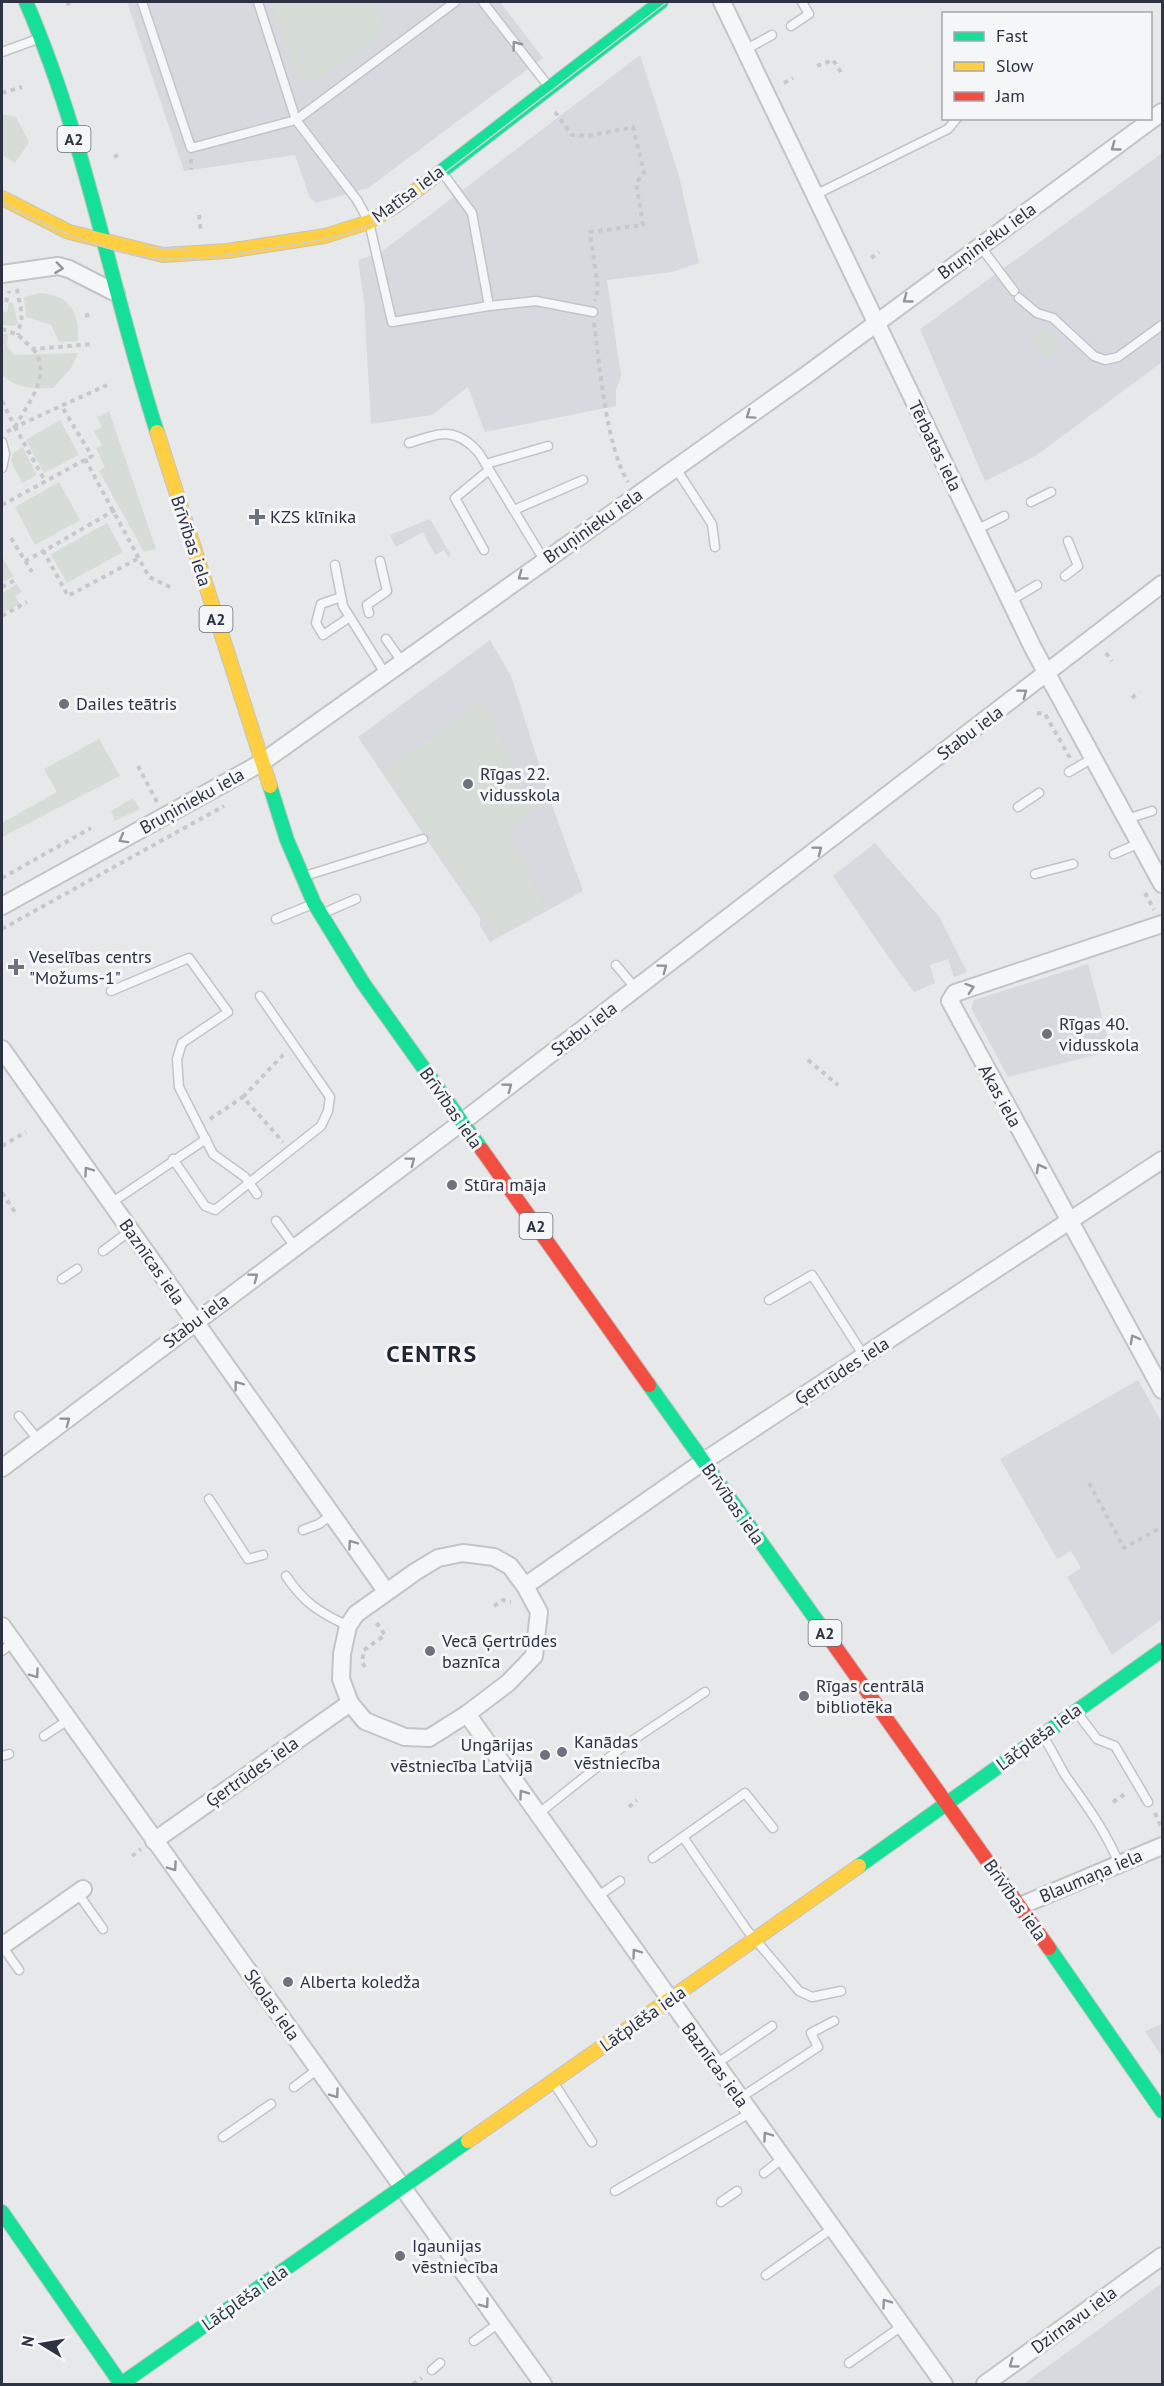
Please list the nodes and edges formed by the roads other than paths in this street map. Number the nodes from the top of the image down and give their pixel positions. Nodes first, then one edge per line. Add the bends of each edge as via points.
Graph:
1 (26, 2) edge
2 (142, 2) edge
3 (258, 2) edge
4 (455, 2) edge
5 (483, 2) edge
6 (661, 2) edge
7 (722, 2) edge
8 (802, 2) edge
9 (791, 26) dead end
10 (772, 35) dead end
11 (41, 37) junction
12 (745, 50) junction
13 (2, 52) edge
14 (549, 87) junction
15 (296, 120) junction
16 (955, 120) edge
17 (1151, 120) edge
18 (441, 171) junction
19 (815, 195) junction
20 (2, 198) edge
21 (369, 222) junction
22 (105, 242) junction
23 (980, 246) junction
24 (5, 282) edge
25 (116, 293) junction
26 (489, 306) junction
27 (593, 312) road end
28 (874, 323) junction
29 (1162, 325) edge
30 (2, 442) edge
31 (409, 443) dead end
32 (548, 446) dead end
33 (487, 467) junction
34 (675, 467) junction
35 (2, 468) edge
36 (583, 480) dead end
37 (1051, 492) dead end
38 (1031, 502) dead end
39 (514, 510) junction
40 (1004, 516) dead end
41 (975, 531) junction
42 (1068, 541) dead end
43 (715, 547) dead end
44 (483, 550) dead end
45 (544, 560) junction
46 (380, 561) dead end
47 (335, 565) dead end
48 (1065, 576) dead end
49 (1162, 584) edge
50 (1037, 585) dead end
51 (341, 597) junction
52 (1010, 601) junction
53 (369, 613) dead end
54 (350, 617) junction
55 (386, 639) dead end
56 (402, 663) junction
57 (386, 675) junction
58 (1047, 675) junction
59 (1094, 758) junction
60 (261, 763) junction
61 (1069, 772) dead end
62 (1039, 793) dead end
63 (1018, 807) dead end
64 (1152, 811) dead end
65 (1127, 819) junction
66 (423, 839) dead end
67 (1140, 843) junction
68 (1114, 854) dead end
69 (1073, 864) dead end
70 (1035, 874) dead end
71 (302, 877) junction
72 (1162, 884) edge
73 (356, 899) dead end
74 (2, 906) edge
75 (317, 909) junction
76 (276, 919) dead end
77 (1162, 924) edge
78 (616, 965) dead end
79 (636, 989) junction
80 (111, 991) dead end
81 (260, 996) dead end
82 (2, 1049) edge
83 (462, 1122) junction
84 (206, 1139) junction
85 (173, 1159) junction
86 (1159, 1165) edge
87 (250, 1185) junction
88 (257, 1194) dead end
89 (111, 1203) junction
90 (276, 1221) dead end
91 (1069, 1222) junction
92 (130, 1231) junction
93 (295, 1246) junction
94 (103, 1251) dead end
95 (76, 1269) dead end
96 (62, 1279) dead end
97 (769, 1300) dead end
98 (194, 1322) junction
99 (864, 1356) junction
100 (1162, 1390) edge
101 (19, 1416) dead end
102 (39, 1441) junction
103 (704, 1461) junction
104 (2, 1468) edge
105 (209, 1499) dead end
106 (331, 1515) junction
107 (303, 1530) dead end
108 (263, 1555) dead end
109 (286, 1576) dead end
110 (525, 1586) junction
111 (386, 1591) junction
112 (2, 1626) edge
113 (348, 1626) junction
114 (7, 1647) edge
115 (1162, 1650) edge
116 (705, 1692) dead end
117 (350, 1703) junction
118 (1076, 1711) junction
119 (467, 1714) junction
120 (68, 1720) junction
121 (44, 1736) dead end
122 (1042, 1736) junction
123 (1148, 1802) dead end
124 (946, 1804) junction
125 (538, 1814) junction
126 (773, 1828) dead end
127 (683, 1837) junction
128 (154, 1840) junction
129 (1162, 1846) edge
130 (653, 1858) dead end
131 (1119, 1864) junction
132 (620, 1881) dead end
133 (80, 1890) joint
134 (597, 1898) junction
135 (1020, 1906) junction
136 (103, 1929) dead end
137 (755, 1940) junction
138 (2, 1946) edge
139 (19, 1970) dead end
140 (841, 1991) dead end
141 (670, 2000) junction
142 (834, 2021) dead end
143 (772, 2026) dead end
144 (716, 2064) junction
145 (318, 2069) junction
146 (553, 2082) junction
147 (294, 2087) dead end
148 (739, 2098) junction
149 (271, 2104) dead end
150 (1162, 2111) edge
151 (750, 2113) junction
152 (223, 2137) dead end
153 (592, 2142) dead end
154 (783, 2158) junction
155 (764, 2173) dead end
156 (402, 2188) junction
157 (737, 2191) dead end
158 (615, 2192) dead end
159 (721, 2202) dead end
160 (2, 2212) edge
161 (832, 2228) junction
162 (1162, 2256) edge
163 (766, 2275) dead end
164 (499, 2324) junction
165 (902, 2326) junction
166 (474, 2341) dead end
167 (440, 2363) dead end
168 (849, 2363) dead end
169 (432, 2370) dead end
170 (121, 2384) edge
171 (543, 2385) edge
172 (944, 2385) edge
173 (985, 2385) edge

1 - 11 main road, Brīvības iela / A2
2 - 15 lane via 191,148
3 - 15 lane
4 - 15 lane
14 -> 5 lane
6 - 14 main road, Matīsa iela
7 - 12 street, Tērbatas iela
8 - 9 lane via 809,14
10 - 12 lane
11 - 13 lane
11 - 22 main road, Brīvības iela / A2
12 - 19 street, Tērbatas iela
14 - 18 main road, Matīsa iela
15 - 21 lane via 357,200
16 - 19 lane via 948,129
17 -> 23 street, Bruņinieku iela
18 - 21 main road, Matīsa iela
18 - 26 lane via 472,213
19 - 28 street, Tērbatas iela
20 - 22 main road, Matīsa iela via 55,226
21 - 22 main road, Matīsa iela via 325,236 202,253 153,254
21 - 26 lane via 392,322
22 - 25 main road, Brīvības iela / A2
23 -> 28 street, Bruņinieku iela
23 - 29 lane via 1017,295 1037,313 1053,318 1094,356 1105,360 1118,357
24 -> 25 street via 58,266
25 - 60 main road, Brīvības iela / A2
26 - 27 lane via 536,301
28 -> 34 street, Bruņinieku iela
28 - 41 street, Tērbatas iela
30 - 35 lane
31 - 33 lane via 440,433 454,434 468,440
32 - 33 lane
33 - 39 lane
33 - 44 lane via 455,498
34 - 43 lane via 712,524
34 - 45 street, Bruņinieku iela
36 - 39 lane
37 - 38 lane
39 - 45 lane
40 - 41 lane
41 - 52 street, Tērbatas iela
42 - 48 lane via 1078,566
45 -> 56 street, Bruņinieku iela
46 - 53 lane via 387,591 367,605
47 - 51 lane
49 - 58 street, Stabu iela
50 - 52 lane
51 - 54 lane
51 - 54 lane via 321,604 316,623 323,635
52 - 58 street, Tērbatas iela
54 - 57 lane
55 - 56 lane
56 - 57 street, Bruņinieku iela
57 - 60 street, Bruņinieku iela
58 - 59 street, Tērbatas iela
79 -> 58 street, Stabu iela
59 - 61 lane
59 - 65 street, Tērbatas iela
60 - 71 main road, Brīvības iela / A2
60 -> 74 street, Bruņinieku iela
62 - 63 lane
64 - 65 lane
65 - 67 street, Tērbatas iela
66 - 71 lane
67 - 68 lane
67 - 72 street, Tērbatas iela
69 - 70 lane
71 - 75 main road, Brīvības iela / A2
73 - 75 lane
75 - 76 lane
75 - 83 main road, Brīvības iela / A2 via 363,983
91 -> 77 street, Akas iela via 950,1001 955,993
78 - 79 lane
83 -> 79 street, Stabu iela
80 - 84 lane via 189,958 228,1012 182,1043 177,1059 179,1087
81 - 87 lane via 330,1097 321,1126
89 -> 82 street, Baznīcas iela
93 -> 83 street, Stabu iela
83 - 103 main road, Brīvības iela / A2
84 - 85 lane
84 - 87 lane via 213,1154
85 - 87 lane via 205,1206 215,1210
85 - 89 lane
86 - 91 street, Ģertrūdes iela
87 - 88 lane
89 - 92 street, Baznīcas iela
90 - 93 lane
91 - 99 street, Ģertrūdes iela
100 -> 91 street, Akas iela
92 - 94 lane
92 - 98 street, Baznīcas iela
98 -> 93 street, Stabu iela
95 - 96 lane
97 - 99 lane via 812,1275
102 -> 98 street, Stabu iela
106 -> 98 street, Baznīcas iela
99 - 103 street, Ģertrūdes iela
101 - 102 lane
102 - 104 street, Stabu iela
103 - 110 street, Ģertrūdes iela
103 - 124 main road, Brīvības iela / A2
105 - 108 lane via 248,1559
106 - 107 lane
111 -> 106 street, Baznīcas iela
109 - 113 lane via 300,1597
110 - 111 street via 510,1566 494,1557 463,1553 438,1558
110 - 119 street via 539,1612 534,1656 508,1683
111 - 113 street via 356,1614
112 - 114 street, Skolas iela
113 - 117 street via 341,1679
114 -> 120 street, Skolas iela
115 - 118 main road, Lāčplēša iela
116 - 125 lane via 621,1748
117 - 119 street via 365,1721 405,1737 429,1738
117 - 128 street, Ģertrūdes iela
118 - 122 main road, Lāčplēša iela
118 - 123 lane via 1096,1739 1115,1746
125 -> 119 street, Baznīcas iela
120 - 121 lane
120 - 128 street, Skolas iela
122 - 124 main road, Lāčplēša iela
122 - 131 lane via 1105,1831
124 - 135 main road, Brīvības iela / A2
124 - 137 main road, Lāčplēša iela
125 - 134 street, Baznīcas iela
126 - 127 lane via 745,1793
127 - 130 lane
127 - 137 lane
128 -> 145 street, Skolas iela
129 - 131 street, Blaumaņa iela
131 - 135 street, Blaumaņa iela
132 - 134 lane
133 - 136 lane
133 - 138 street
141 -> 134 street, Baznīcas iela
135 - 150 main road, Brīvības iela / A2
137 - 140 lane via 803,1994 816,1997
137 - 141 main road, Lāčplēša iela
138 - 139 lane
141 - 144 street, Baznīcas iela
141 - 146 main road, Lāčplēša iela
142 - 148 lane via 811,2033 818,2047
143 - 144 lane
144 - 148 street, Baznīcas iela
145 - 147 lane
145 -> 156 street, Skolas iela
146 - 153 lane
146 - 156 main road, Lāčplēša iela
148 - 151 street, Baznīcas iela
149 - 152 lane
154 -> 151 street, Baznīcas iela
151 - 158 lane
154 - 155 lane
154 - 161 street, Baznīcas iela
156 -> 164 street, Skolas iela
156 - 170 main road, Lāčplēša iela
157 - 159 lane
160 - 170 main road
161 - 163 lane
165 -> 161 street, Baznīcas iela
162 -> 173 street, Dzirnavu iela
164 - 166 lane
164 - 171 street, Skolas iela
165 - 168 lane
165 - 172 street, Baznīcas iela
167 - 169 lane

